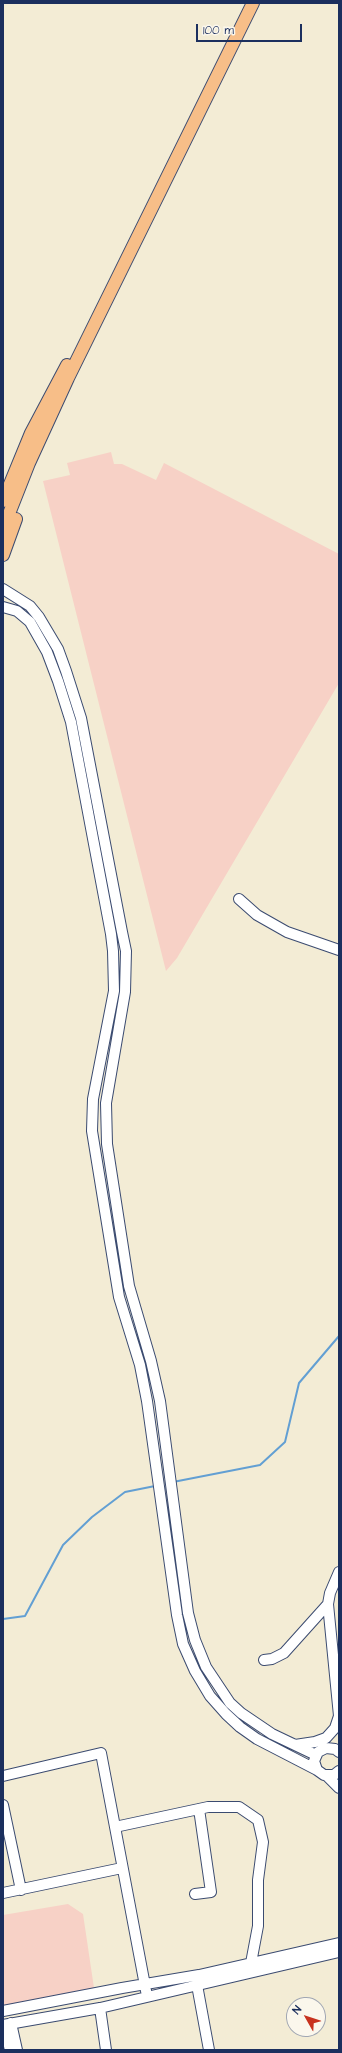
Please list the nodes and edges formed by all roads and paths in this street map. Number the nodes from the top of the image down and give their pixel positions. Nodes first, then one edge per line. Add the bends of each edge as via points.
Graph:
1 (248, 3) edge
2 (253, 3) edge
3 (75, 358) junction
4 (3, 500) edge
5 (3, 518) edge
6 (3, 529) edge
7 (3, 555) edge
8 (3, 589) edge
9 (3, 607) edge
10 (239, 899) dead end
11 (339, 950) edge
12 (338, 1574) edge
13 (328, 1604) junction
14 (264, 1660) dead end
15 (339, 1717) edge
16 (294, 1745) junction
17 (335, 1750) edge
18 (316, 1755) junction
19 (317, 1770) junction
20 (339, 1771) edge
21 (3, 1776) edge
22 (327, 1776) junction
23 (339, 1788) edge
24 (3, 1806) edge
25 (199, 1809) junction
26 (115, 1827) junction
27 (122, 1868) junction
28 (21, 1890) junction
29 (3, 1893) edge
30 (194, 1894) dead end
31 (339, 1943) edge
32 (339, 1952) edge
33 (251, 1964) junction
34 (145, 1985) junction
35 (197, 1985) junction
36 (147, 1996) junction
37 (100, 2008) junction
38 (3, 2011) edge
39 (5, 2024) edge
40 (10, 2050) edge
41 (17, 2050) edge
42 (106, 2050) edge
43 (209, 2050) edge

1 - 3 main road
2 - 3 main road
3 - 4 main road via 30,433
3 - 5 main road via 28,456
3 - 6 main road
3 - 7 main road via 73,382 46,441
8 - 16 street via 30,606 39,616 58,650 66,671 81,718 124,938 125,992 110,1071 106,1127 132,1296 160,1401 188,1613 199,1653 230,1703 252,1721
9 - 19 street via 17,611 30,622 47,652 58,681 71,722 111,934 114,991 93,1099 94,1148 119,1297 144,1384 176,1615 188,1657 210,1696 240,1727 279,1752
10 - 11 street via 258,915 287,932
12 - 13 street
13 - 14 street via 284,1653
13 - 15 street
15 - 16 street via 326,1738
15 - 17 street
16 - 18 street
17 - 18 street via 321,1749
18 - 19 street via 314,1761
19 - 22 street
20 - 22 street
21 - 26 street via 101,1753
22 - 23 street
24 - 28 street
25 - 26 street
25 - 30 street via 211,1892
25 - 33 street via 239,1807 258,1820 264,1842 258,1880 258,1926
26 - 27 street
27 - 28 street
27 - 34 street
28 - 29 street
31 - 33 street
32 - 35 street
33 - 34 street
34 - 36 street
34 - 38 street
35 - 36 street
35 - 43 street
36 - 37 street
37 - 39 street
37 - 42 street
39 - 40 street
39 - 41 street

